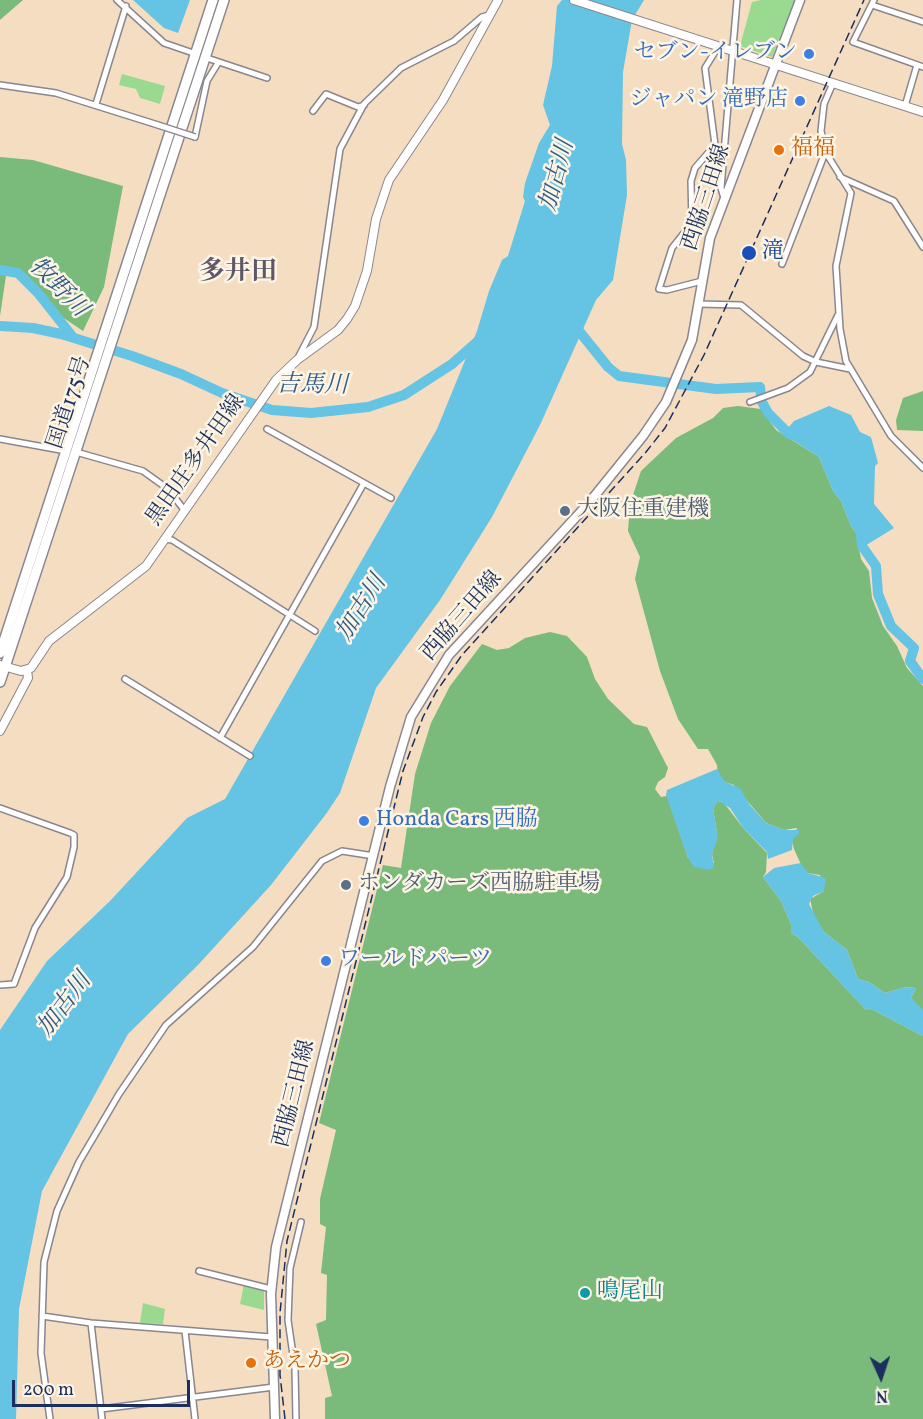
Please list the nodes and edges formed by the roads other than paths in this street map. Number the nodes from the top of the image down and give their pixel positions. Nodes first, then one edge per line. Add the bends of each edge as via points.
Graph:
1 (117, 0) edge
2 (213, 0) edge
3 (224, 0) edge
4 (498, 0) edge
5 (574, 0) edge
6 (737, 0) edge
7 (800, 0) edge
8 (873, 2) edge
9 (126, 6) junction
10 (489, 15) junction
11 (923, 22) edge
12 (718, 46) junction
13 (732, 51) junction
14 (200, 56) junction
15 (218, 63) junction
16 (776, 65) junction
17 (920, 66) edge
18 (267, 78) dead end
19 (833, 83) junction
20 (0, 85) edge
21 (96, 104) junction
22 (364, 104) junction
23 (904, 106) junction
24 (313, 111) dead end
25 (923, 112) edge
26 (825, 153) junction
27 (840, 177) junction
28 (724, 199) junction
29 (923, 247) edge
30 (782, 264) dead end
31 (702, 281) junction
32 (698, 304) junction
33 (839, 314) junction
34 (297, 360) junction
35 (816, 362) junction
36 (850, 369) junction
37 (750, 402) dead end
38 (267, 429) dead end
39 (0, 439) edge
40 (71, 452) junction
41 (923, 468) edge
42 (364, 483) junction
43 (391, 498) dead end
44 (185, 511) junction
45 (166, 538) junction
46 (290, 614) junction
47 (315, 631) dead end
48 (0, 653) edge
49 (2, 666) edge
50 (27, 670) junction
51 (125, 679) dead end
52 (0, 682) edge
53 (0, 731) edge
54 (220, 738) junction
55 (250, 756) dead end
56 (0, 808) edge
57 (374, 856) junction
58 (0, 985) edge
59 (301, 1222) dead end
60 (199, 1271) dead end
61 (272, 1289) junction
62 (42, 1316) junction
63 (91, 1323) junction
64 (185, 1331) junction
65 (271, 1337) junction
66 (274, 1388) junction
67 (193, 1398) junction
68 (101, 1409) junction
69 (50, 1419) edge
70 (102, 1419) edge
71 (195, 1419) edge
72 (275, 1419) edge
73 (296, 1419) edge

1 - 9 street
2 - 14 highway, 国道175号
3 - 14 highway, 国道175号
4 - 10 main road, 黒田庄多井田線
5 - 12 main road
6 - 13 street
7 - 16 main road, 西脇三田線
8 - 11 street
8 - 17 street via 853,42
9 - 14 street via 164,43
9 - 21 street
10 - 22 street via 454,41 401,68
10 - 34 main road, 黒田庄多井田線 via 443,100 389,180 355,306 338,330
12 - 13 main road
12 - 31 street via 705,68 715,145 695,168 691,181 692,223 672,248 659,289
13 - 16 main road
13 - 28 street via 721,188
14 - 15 street
14 - 40 highway, 国道175号
15 - 18 street
15 - 21 street, bridge via 207,81 195,137
16 - 19 main road
16 - 28 main road, 西脇三田線
17 - 23 street
19 - 23 main road
19 - 26 street via 822,116
20 - 21 street via 56,93
22 - 24 street via 358,107 326,94
22 - 34 street via 340,149 314,327
23 - 25 main road
26 - 27 street
26 - 30 street
27 - 29 street via 894,201
27 - 33 street via 851,199 836,266
28 - 31 main road, 西脇三田線 via 710,238
31 - 32 main road, 西脇三田線
32 - 35 street via 741,305 803,356
32 - 57 main road, 西脇三田線 via 692,340 675,384 643,436 597,493 449,655 429,686 402,742
33 - 35 street
33 - 36 street
34 - 44 main road, 黒田庄多井田線 via 276,380
35 - 36 street
35 - 37 street via 796,383
36 - 41 street via 891,436
38 - 42 street
39 - 40 street
40 - 44 street via 143,471 168,489
40 - 48 highway, 国道175号
40 - 49 highway, 国道175号
42 - 43 street
42 - 46 street
44 - 45 main road, 黒田庄多井田線
45 - 46 street
45 - 50 main road, 黒田庄多井田線 via 146,566 49,641 35,665
46 - 47 street
46 - 54 street
49 - 50 main road
49 - 52 highway, 国道175号
50 - 53 main road, 黒田庄多井田線 via 28,678
51 - 54 street
54 - 55 street
56 - 58 street via 74,835 67,877 35,928 14,984
57 - 61 main road, 西脇三田線 via 276,1247
57 - 62 street via 342,851 322,861 253,947 166,1025 119,1094 66,1188 44,1262
59 - 73 street via 290,1268 288,1320 295,1369
60 - 61 street
61 - 65 main road, 西脇三田線
62 - 63 street
62 - 69 street via 41,1353
63 - 64 street
63 - 68 street
64 - 65 street
64 - 67 street
65 - 66 main road, 西脇三田線
66 - 67 street
66 - 72 main road, 西脇三田線
67 - 68 street
67 - 71 street
68 - 70 street

